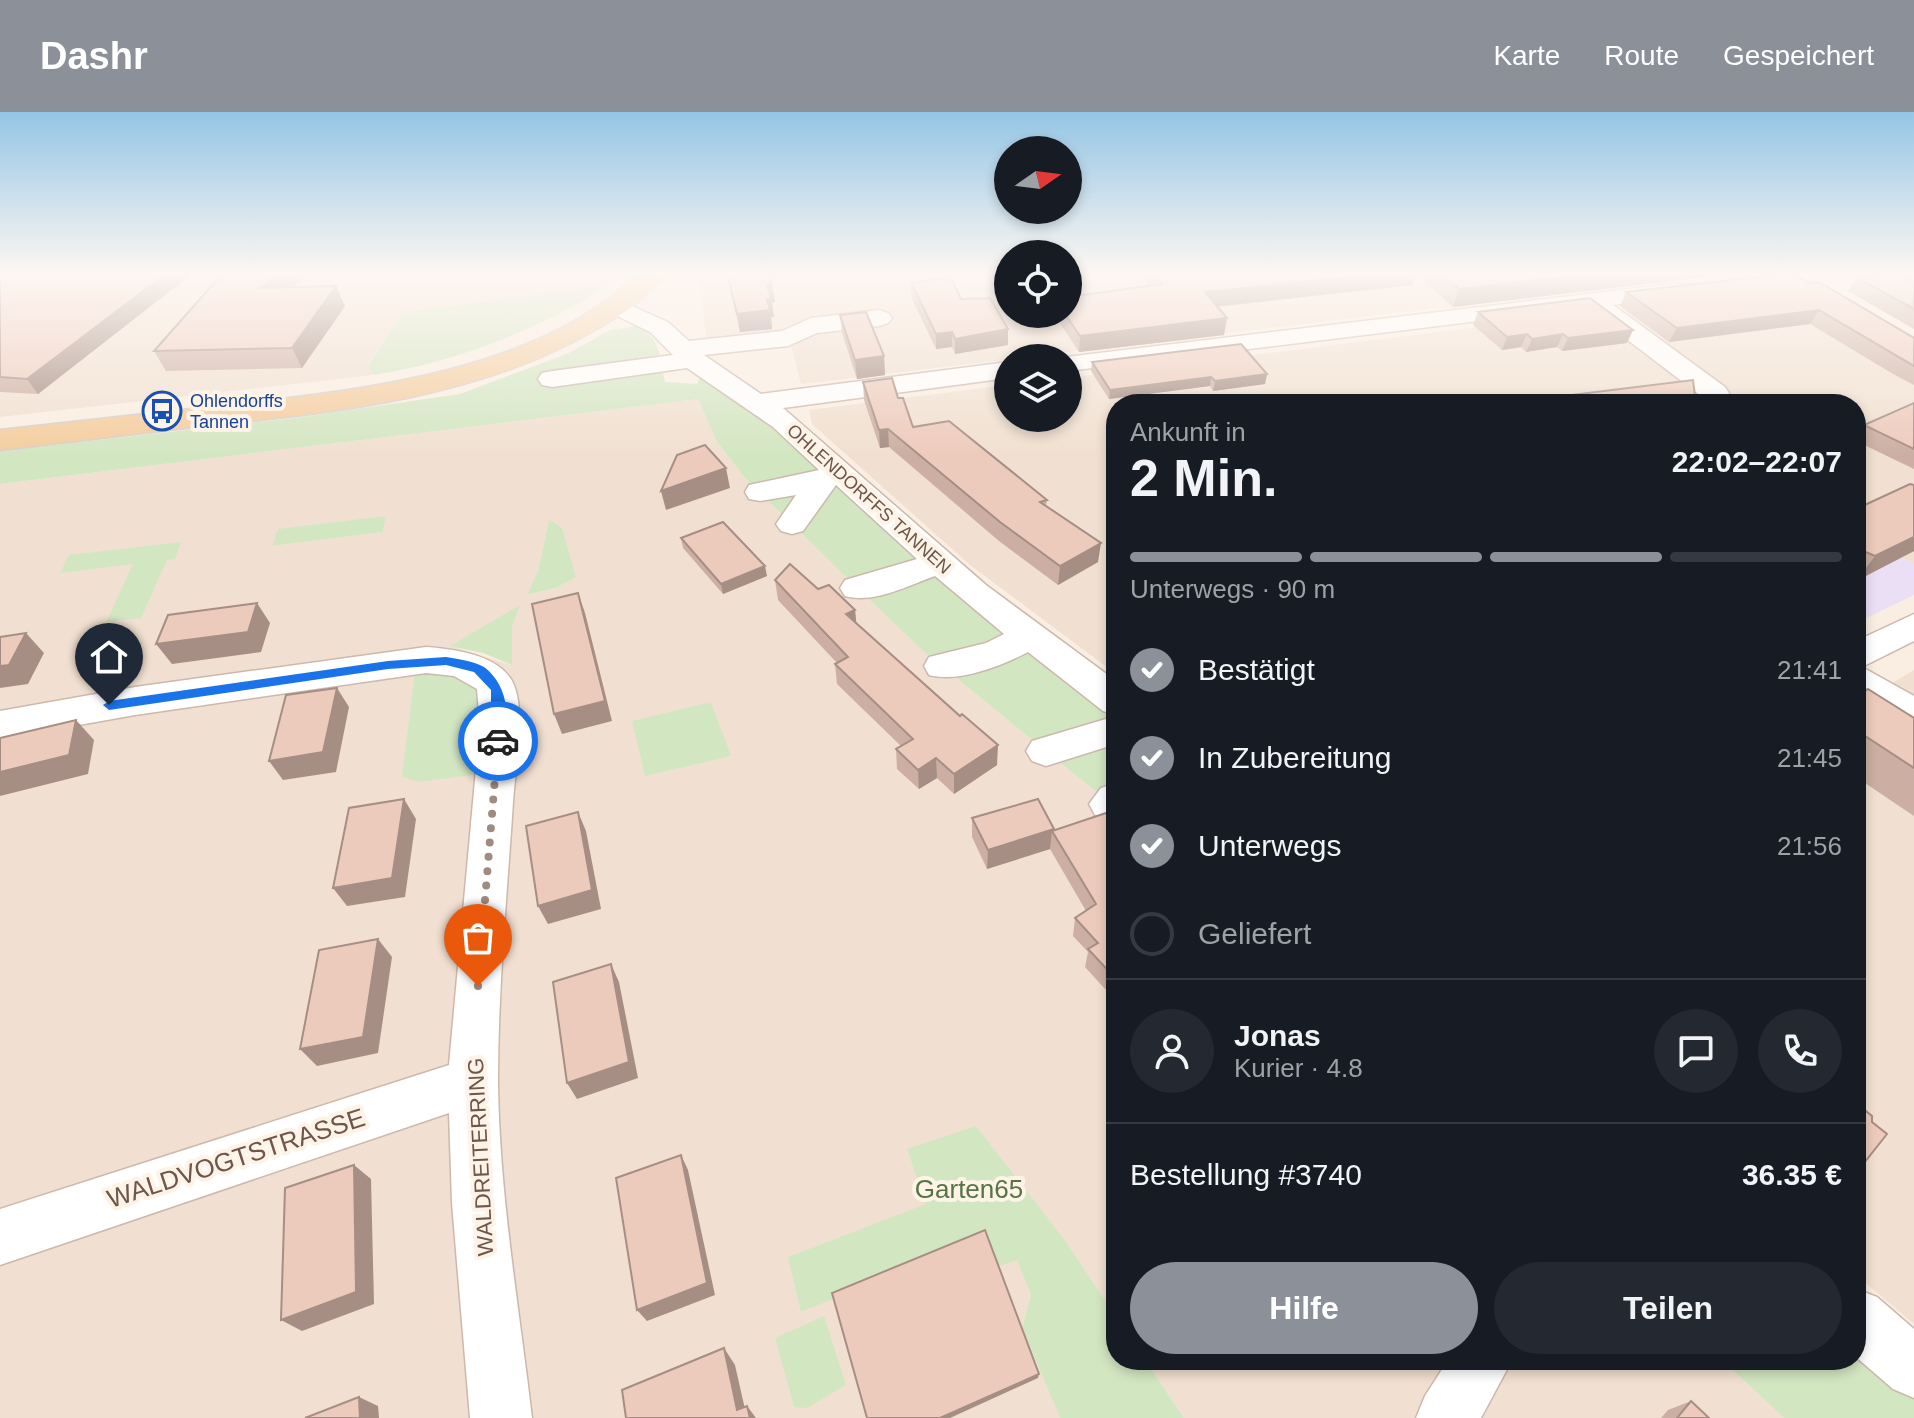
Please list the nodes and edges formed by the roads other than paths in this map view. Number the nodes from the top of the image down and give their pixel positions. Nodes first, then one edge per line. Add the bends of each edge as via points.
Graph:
1 (563, 334) edge
2 (666, 334) edge
3 (796, 334) edge
4 (1309, 334) edge
5 (1636, 334) edge
6 (687, 354) junction
7 (1082, 361) edge
8 (994, 372) edge
9 (552, 379) dead end
10 (1715, 393) dead end
11 (759, 403) junction
12 (0, 440) edge
13 (830, 477) junction
14 (760, 492) dead end
15 (792, 524) dead end
16 (939, 563) junction
17 (857, 588) dead end
18 (1866, 622) edge
19 (1902, 632) edge
20 (1030, 636) junction
21 (1866, 651) edge
22 (942, 666) dead end
23 (1866, 684) edge
24 (1106, 693) edge
25 (1914, 714) edge
26 (0, 725) edge
27 (1106, 733) edge
28 (1046, 751) dead end
29 (473, 1081) junction
30 (0, 1237) edge
31 (1866, 1327) edge
32 (1914, 1368) edge
33 (1476, 1370) edge
34 (501, 1418) edge
35 (1447, 1418) edge

1 - 12 main road via 518,358 388,394
2 - 6 street, OHLENDORFFS TANNEN
3 - 6 street
4 - 7 street
5 - 10 street
6 - 9 street via 659,366
6 - 11 street, OHLENDORFFS TANNEN
8 - 11 street
11 - 13 street, OHLENDORFFS TANNEN
13 - 14 street
13 - 15 street
13 - 16 street, OHLENDORFFS TANNEN
16 - 17 street
16 - 20 street, OHLENDORFFS TANNEN
18 - 19 street
19 - 21 street
20 - 22 street via 996,653
20 - 24 street, OHLENDORFFS TANNEN
23 - 25 street
26 - 29 street, WALDREITERRING via 388,665 446,661 478,669 497,688 500,705
27 - 28 street
29 - 30 street, WALDVOGTSTRASSE
29 - 34 street, WALDREITERRING via 479,1203
31 - 32 street
33 - 35 street

